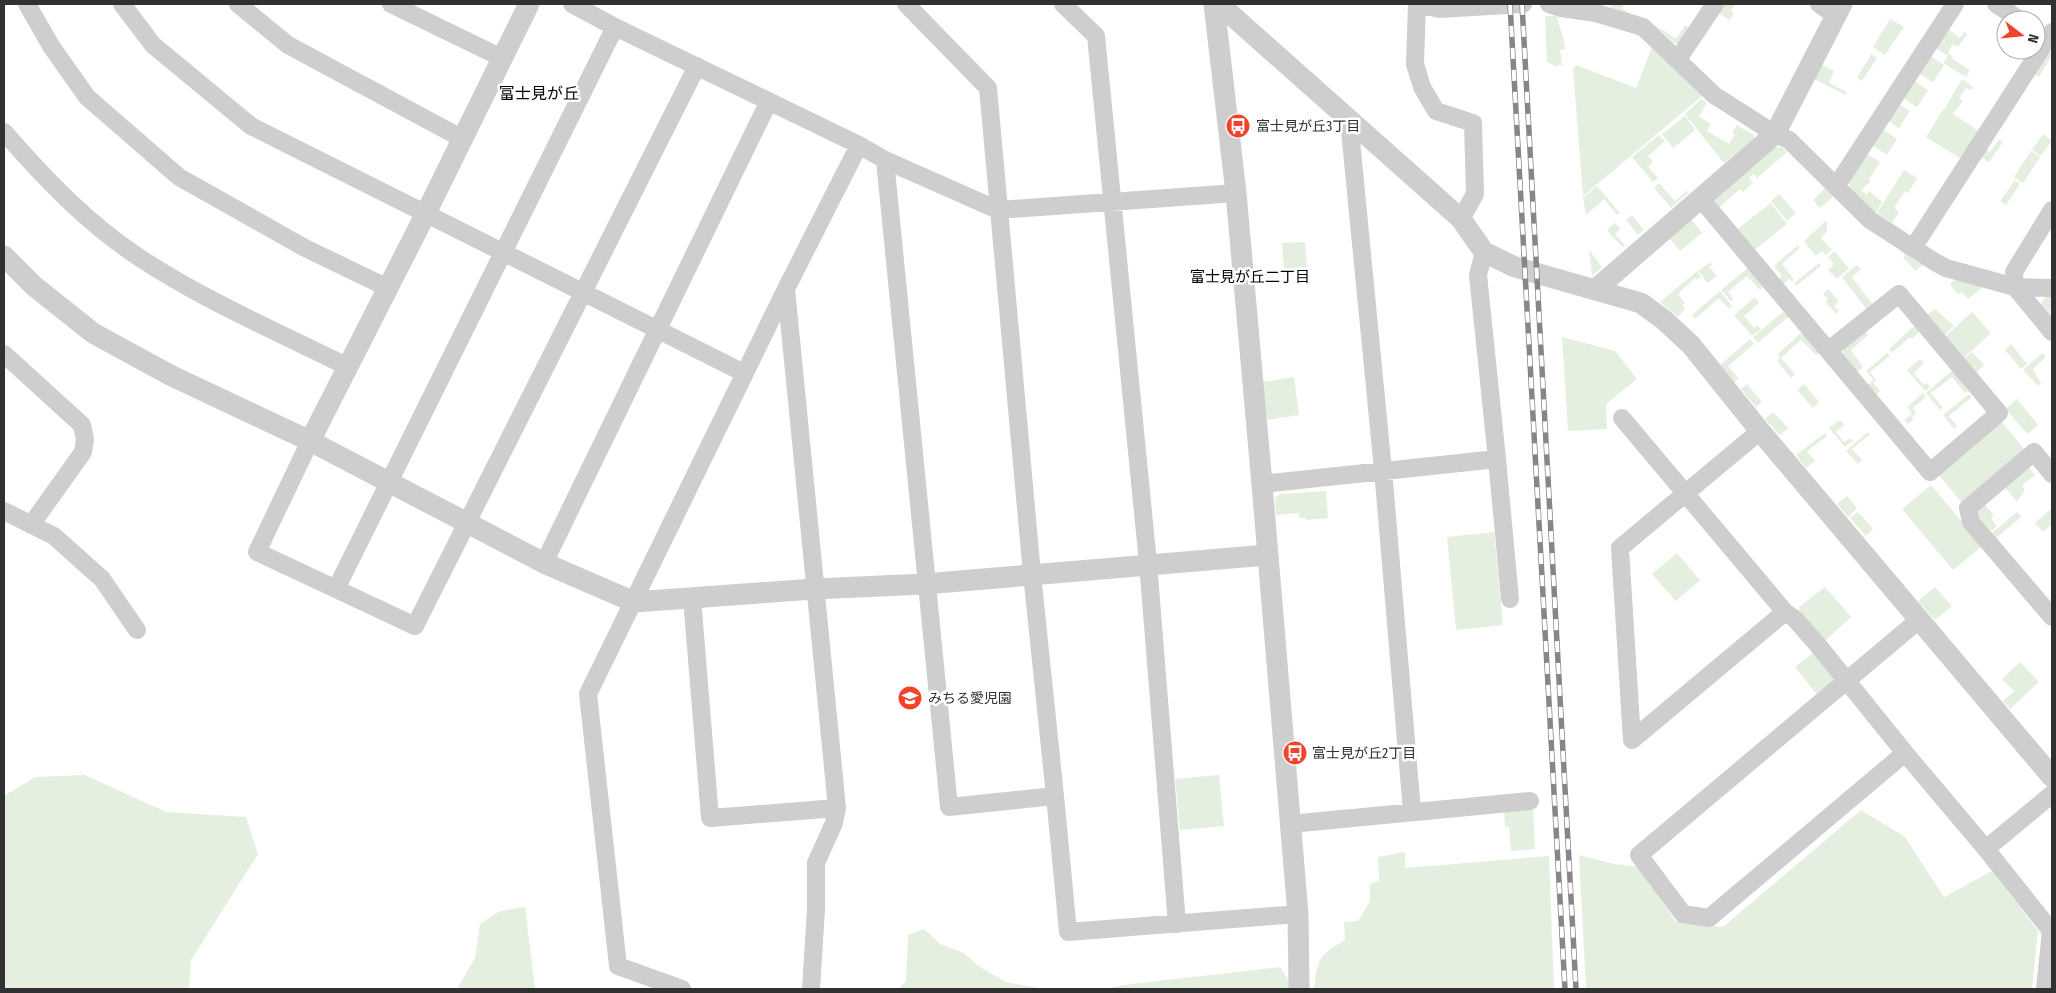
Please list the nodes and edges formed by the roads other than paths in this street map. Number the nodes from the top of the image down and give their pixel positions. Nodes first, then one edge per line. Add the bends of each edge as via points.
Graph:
1 (27, 4) edge
2 (122, 4) edge
3 (238, 4) edge
4 (391, 4) edge
5 (529, 4) edge
6 (572, 4) edge
7 (906, 4) edge
8 (1063, 4) edge
9 (1214, 4) edge
10 (1220, 4) edge
11 (1417, 4) edge
12 (1523, 4) edge
13 (1549, 4) edge
14 (1715, 4) edge
15 (1955, 4) edge
16 (1599, 8) edge
17 (1832, 8) edge
18 (615, 27) junction
19 (2047, 36) edge
20 (502, 58) junction
21 (1678, 59) junction
22 (696, 66) junction
23 (769, 101) junction
24 (1349, 120) junction
25 (4, 132) edge
26 (1775, 134) junction
27 (463, 139) junction
28 (859, 145) junction
29 (885, 160) junction
30 (1837, 185) junction
31 (1236, 193) junction
32 (1701, 199) junction
33 (1113, 203) junction
34 (998, 210) junction
35 (2052, 210) edge
36 (425, 215) junction
37 (1461, 219) junction
38 (1913, 248) junction
39 (1484, 252) junction
40 (503, 253) junction
41 (4, 256) edge
42 (2014, 287) junction
43 (388, 288) junction
44 (2052, 288) edge
45 (786, 289) junction
46 (1596, 289) junction
47 (582, 292) junction
48 (658, 330) junction
49 (2052, 332) edge
50 (1829, 350) junction
51 (4, 354) edge
52 (348, 368) junction
53 (744, 373) junction
54 (1622, 418) dead end
55 (1760, 431) junction
56 (310, 442) junction
57 (1497, 458) junction
58 (1383, 470) junction
59 (2052, 474) edge
60 (389, 482) junction
61 (1262, 484) junction
62 (1684, 493) junction
63 (4, 511) edge
64 (468, 523) junction
65 (31, 525) junction
66 (1267, 555) junction
67 (544, 562) junction
68 (1148, 564) junction
69 (1032, 574) junction
70 (925, 584) junction
71 (814, 588) junction
72 (336, 589) junction
73 (692, 598) junction
74 (1510, 599) dead end
75 (634, 602) junction
76 (1785, 612) junction
77 (2052, 617) edge
78 (1920, 619) junction
79 (137, 630) dead end
80 (1846, 682) junction
81 (1905, 754) junction
82 (2052, 776) edge
83 (2052, 794) edge
84 (1055, 796) junction
85 (1530, 801) dead end
86 (837, 808) junction
87 (1412, 812) junction
88 (1290, 824) junction
89 (1986, 850) junction
90 (1298, 914) junction
91 (1177, 924) junction
92 (682, 989) edge
93 (811, 989) edge
94 (1299, 989) edge
95 (2045, 989) edge

1 - 43 street via 86,97 179,177 304,248
2 - 36 street via 153,45 251,126
3 - 27 street via 288,45
4 - 20 street
5 - 20 street
6 - 18 street
7 - 34 street via 988,88
8 - 33 street via 1096,36
9 - 31 street
10 - 24 street
11 - 12 street via 1440,9
11 - 37 street via 1415,64 1422,87 1436,111 1473,123 1475,194
13 - 16 street via 1561,8
14 - 21 street
15 - 30 street
16 - 21 street via 1643,27
17 - 26 street
18 - 22 street
18 - 40 street
19 - 38 street
20 - 27 street
21 - 26 street via 1714,95
22 - 23 street
22 - 47 street
23 - 28 street
23 - 48 street
24 - 37 street
24 - 58 street
25 - 52 street via 47,181 139,257 202,295
26 - 30 street via 1789,140
26 - 32 street
27 - 36 street
28 - 29 street
28 - 45 street
29 - 34 street
29 - 70 street
30 - 38 street via 1870,220
31 - 33 street
31 - 61 street
32 - 46 street
32 - 50 street
33 - 34 street
33 - 68 street
34 - 69 street
35 - 42 street via 2014,272
36 - 40 street
36 - 43 street
37 - 39 street
38 - 42 street via 1946,268
39 - 46 street via 1515,267
39 - 57 street via 1478,275
40 - 47 street
40 - 60 street
41 - 56 street via 34,286 93,333 170,375
42 - 44 street
42 - 49 street
43 - 52 street
45 - 53 street
45 - 71 street
46 - 55 street via 1641,303 1664,320 1691,345
47 - 48 street
47 - 64 street
48 - 53 street
48 - 67 street
50 - 50 street via 1899,294 1999,413 1930,472
51 - 65 street via 82,425 85,439 83,452
52 - 56 street
53 - 75 street
54 - 62 street
55 - 62 street
55 - 78 street
56 - 60 street
56 - 72 street via 257,552
57 - 58 street
57 - 74 street
58 - 61 street
58 - 87 street
59 - 77 street via 2034,452 1968,508 1971,522
60 - 64 street
60 - 72 street
61 - 66 street
62 - 76 street
62 - 76 street via 1620,548 1632,740
63 - 65 street
64 - 67 street
64 - 72 street via 415,626
65 - 79 street via 54,536 102,579
66 - 68 street
66 - 88 street
67 - 75 street
68 - 69 street
68 - 91 street
69 - 70 street
69 - 84 street
70 - 71 street
70 - 84 street via 948,807
71 - 73 street
71 - 86 street
73 - 75 street
73 - 86 street via 710,818
75 - 92 street via 588,694 613,929 618,966
76 - 80 street via 1795,619
78 - 80 street
78 - 82 street
80 - 81 street
80 - 81 street via 1639,855 1683,914 1709,918
81 - 89 street
83 - 89 street
84 - 91 street via 1068,932
85 - 87 street
86 - 93 street via 834,823 816,863
87 - 88 street
88 - 90 street
89 - 95 street via 2051,931
90 - 91 street
90 - 94 street

